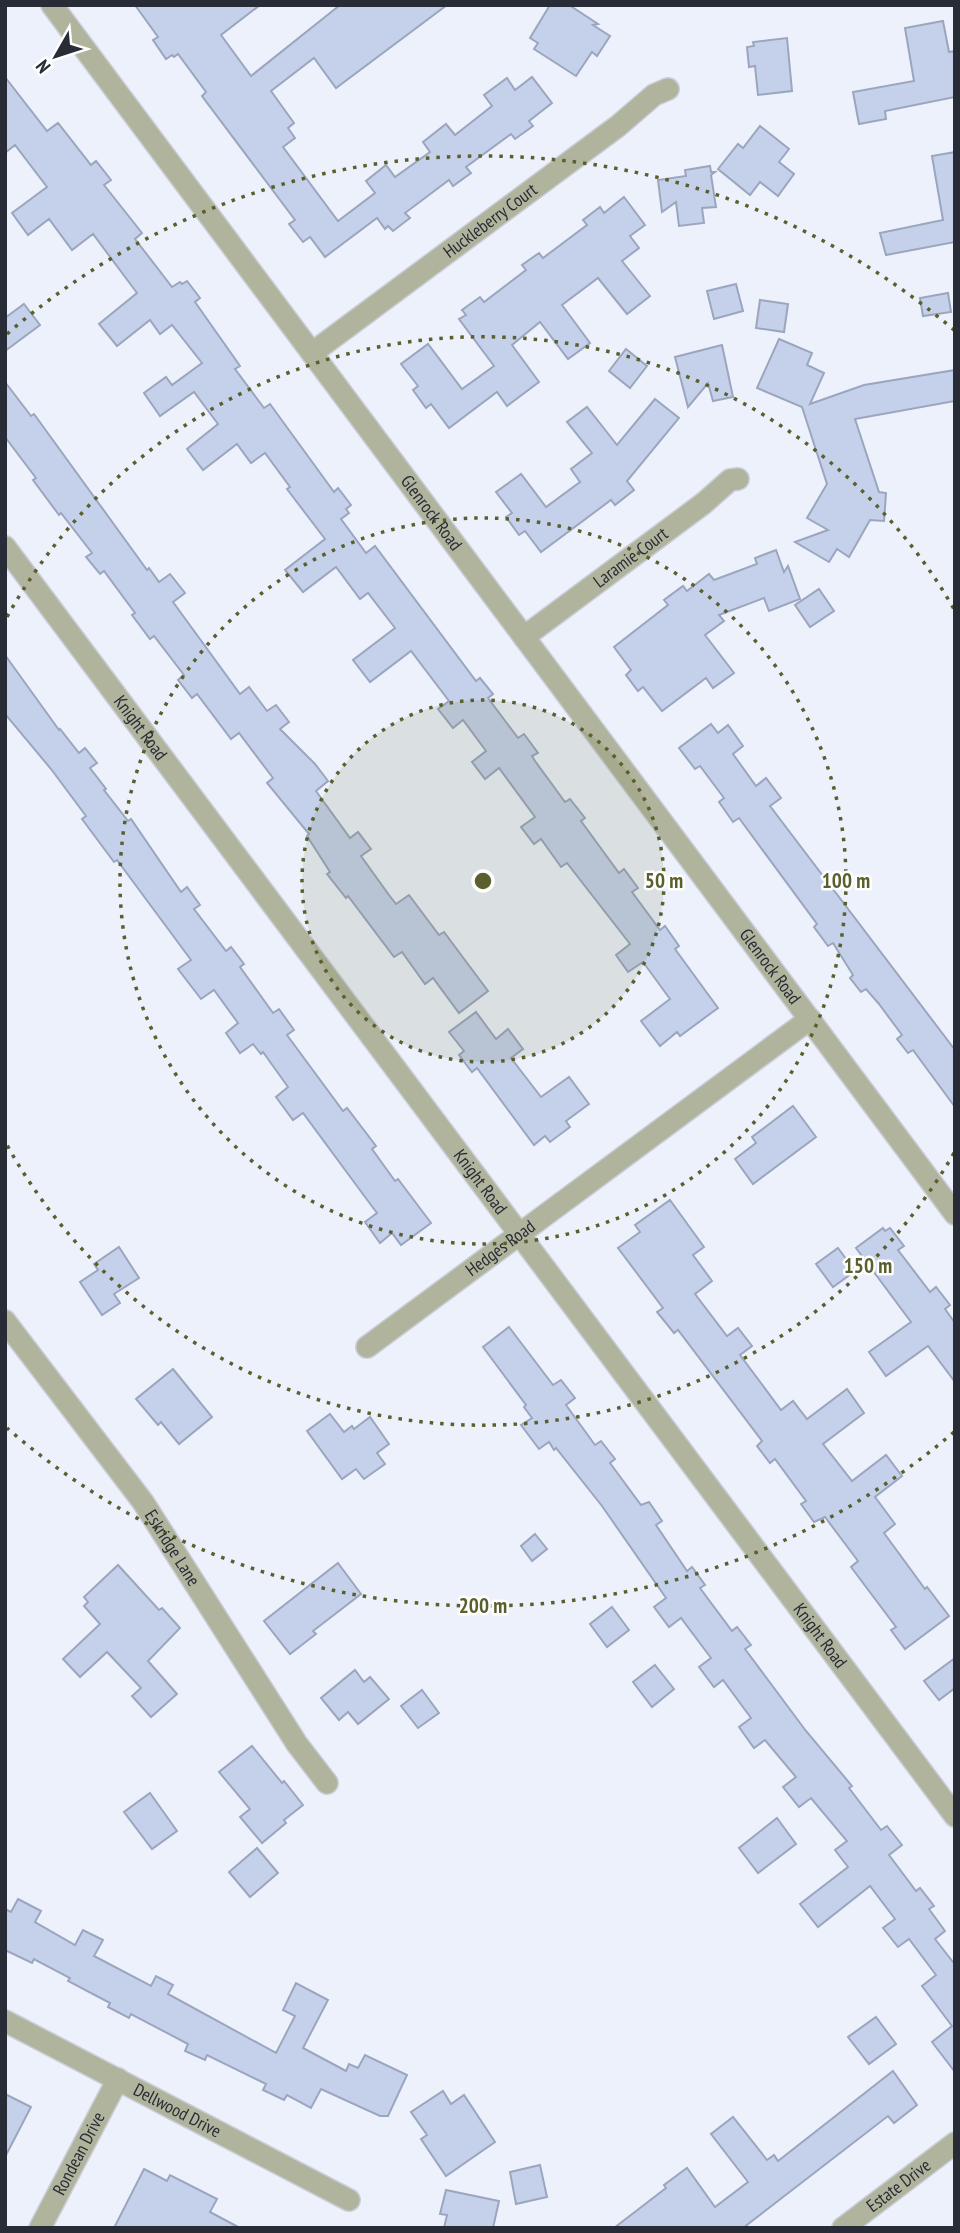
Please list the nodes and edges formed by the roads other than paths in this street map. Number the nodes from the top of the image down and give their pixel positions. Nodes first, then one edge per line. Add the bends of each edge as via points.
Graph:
1 (52, 5) edge
2 (668, 89) dead end
3 (312, 353) junction
4 (738, 479) dead end
5 (5, 547) edge
6 (524, 637) junction
7 (810, 1019) junction
8 (635, 1149) joint
9 (955, 1214) edge
10 (520, 1234) junction
11 (5, 1321) edge
12 (367, 1347) dead end
13 (327, 1783) dead end
14 (955, 1816) edge
15 (5, 2021) edge
16 (118, 2079) junction
17 (955, 2143) edge
18 (349, 2200) dead end
19 (40, 2228) edge
20 (843, 2228) edge

1 - 3 street, Glenrock Road
2 - 3 street, Huckleberry Court via 654,95
3 - 6 street, Glenrock Road
4 - 6 street, Laramie Court via 730,480
5 - 10 street, Knight Road
6 - 7 street, Glenrock Road
7 - 8 street, Glenrock Road
7 - 9 street, Glenrock Road
8 - 10 street, Hedges Road
10 - 12 street, Hedges Road
10 - 14 street, Knight Road
11 - 13 street, Eskridge Lane via 143,1502 297,1744
15 - 16 street, Dellwood Drive
16 - 18 street, Dellwood Drive
16 - 19 street, Rondean Drive
17 - 20 street, Estate Drive

